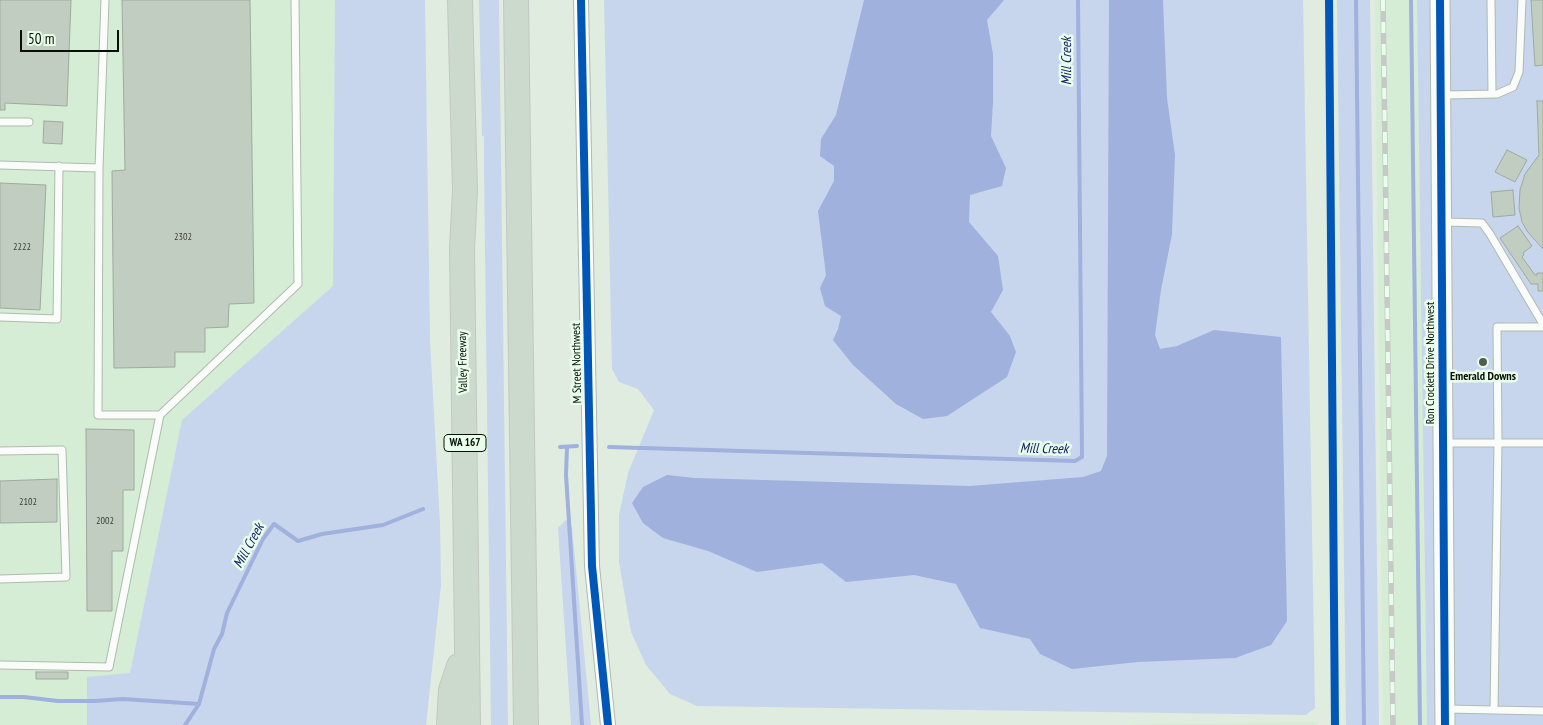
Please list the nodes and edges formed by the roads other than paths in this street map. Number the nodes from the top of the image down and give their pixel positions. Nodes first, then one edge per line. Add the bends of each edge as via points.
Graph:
1 (105, 0) edge
2 (294, 0) edge
3 (460, 0) edge
4 (516, 0) edge
5 (581, 0) edge
6 (1440, 0) edge
7 (1491, 0) edge
8 (1522, 0) edge
9 (1492, 94) junction
10 (1441, 95) junction
11 (0, 122) edge
12 (29, 122) dead end
13 (0, 165) edge
14 (59, 166) junction
15 (99, 168) junction
16 (1442, 222) junction
17 (0, 317) edge
18 (1543, 326) edge
19 (522, 353) junction
20 (160, 415) junction
21 (1443, 443) junction
22 (1498, 443) junction
23 (1543, 443) edge
24 (0, 451) edge
25 (0, 579) edge
26 (467, 638) junction
27 (0, 665) edge
28 (1494, 710) junction
29 (1543, 711) edge
30 (1445, 717) edge
31 (449, 725) edge
32 (468, 725) edge
33 (526, 725) edge
34 (540, 725) edge
35 (608, 725) edge

1 - 15 lane
2 - 20 lane via 298,284
3 - 26 highway, Valley Freeway / WA 167 via 465,191 462,248
4 - 19 highway
5 - 35 street, M Street Northwest via 592,566
6 - 10 street, Ron Crockett Drive Northwest
7 - 9 lane
8 - 9 lane via 1519,72 1513,87
9 - 10 lane
10 - 16 street, Ron Crockett Drive Northwest
11 - 12 lane
13 - 14 lane
14 - 15 lane
14 - 17 lane via 57,319
15 - 20 lane via 98,415
16 - 18 lane via 1482,222
16 - 21 street, Ron Crockett Drive Northwest
18 - 22 lane via 1497,327
19 - 33 highway
19 - 34 highway
20 - 27 lane via 110,667
21 - 22 lane
21 - 30 street, Ron Crockett Drive Northwest
22 - 23 lane
22 - 28 lane
24 - 25 lane via 62,450 66,577
26 - 31 highway via 451,690
26 - 32 highway, Valley Freeway / WA 167
28 - 29 lane
28 - 30 lane

